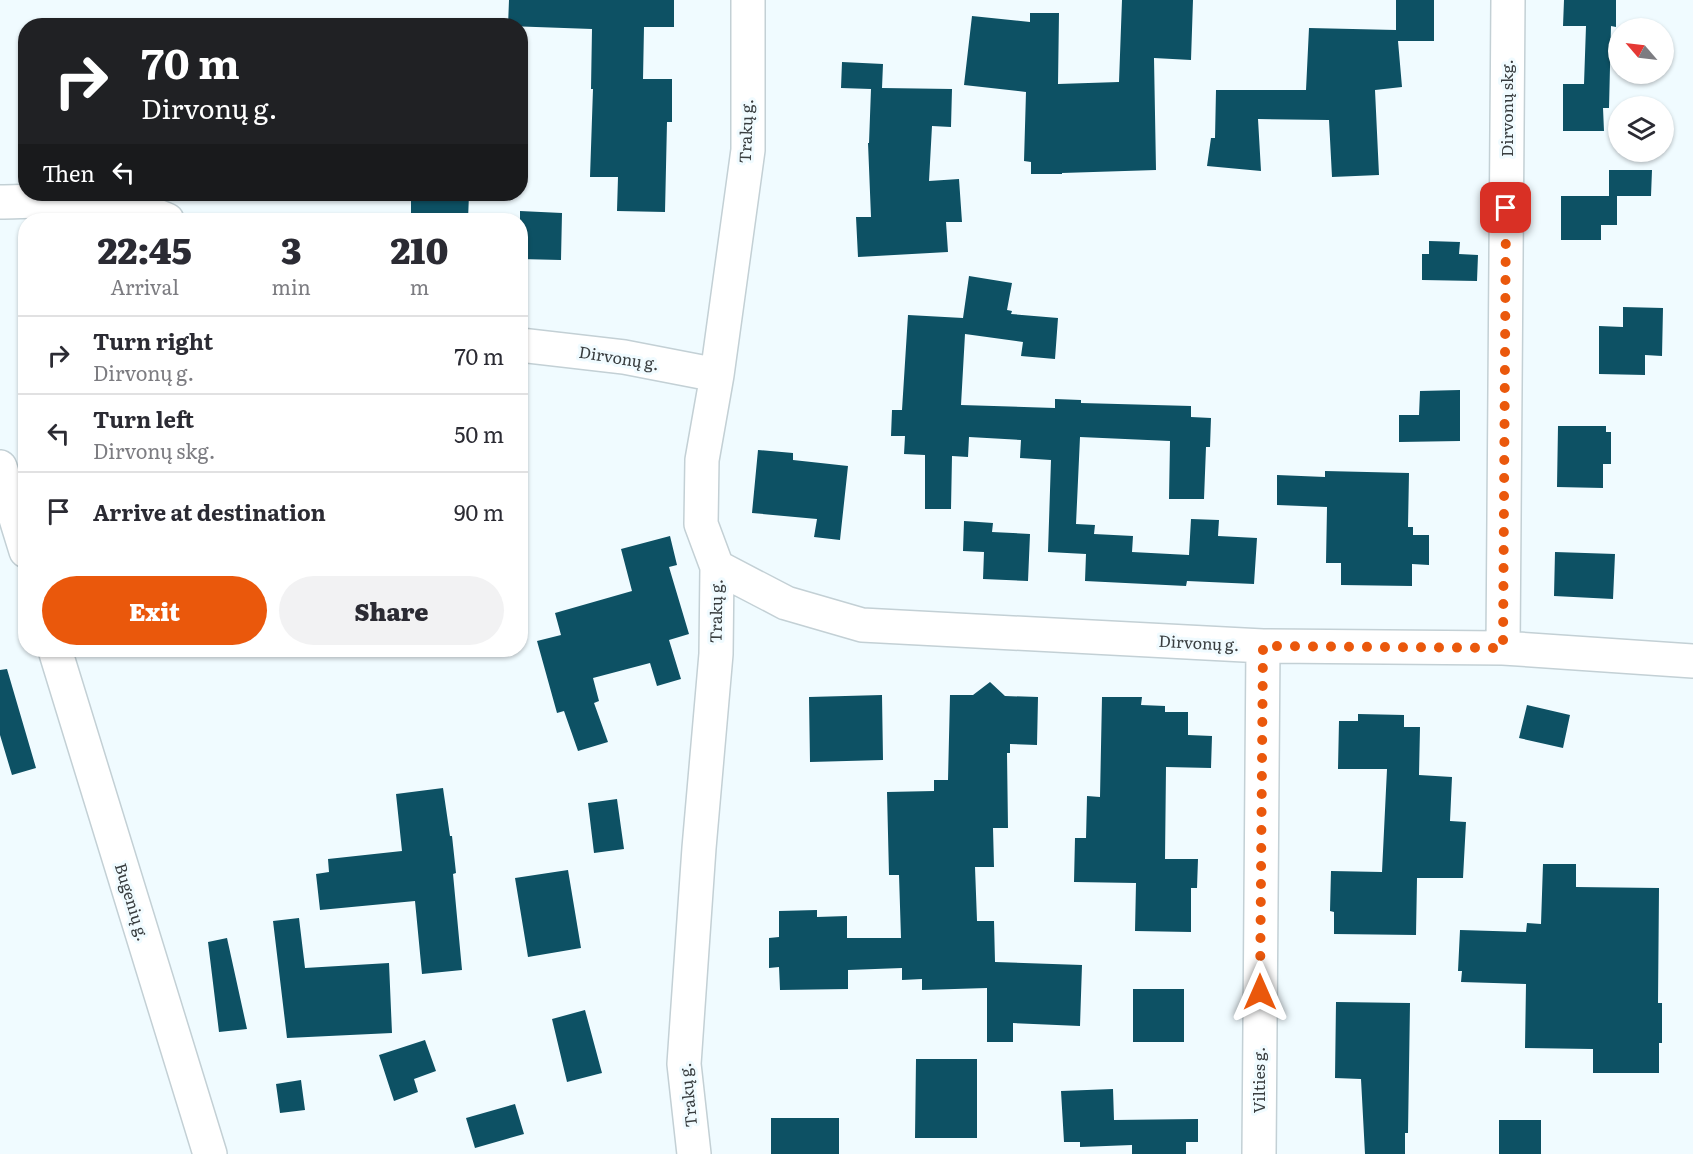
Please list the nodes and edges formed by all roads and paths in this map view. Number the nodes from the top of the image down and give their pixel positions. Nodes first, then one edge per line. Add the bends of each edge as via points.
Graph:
1 (748, 0) edge
2 (1508, 0) edge
3 (73, 201) edge
4 (73, 201) edge
5 (0, 202) edge
6 (146, 213) edge
7 (528, 346) edge
8 (717, 375) junction
9 (0, 467) edge
10 (18, 525) edge
11 (717, 567) junction
12 (1263, 646) junction
13 (1503, 648) junction
14 (57, 657) edge
15 (1693, 661) edge
16 (210, 1154) edge
17 (694, 1154) edge
18 (1259, 1154) edge

1 - 8 street, Trakų g. via 748,150
2 - 13 street, Dirvonų skg.
3 - 6 street via 121,205
4 - 5 street
7 - 8 street, Dirvonų g. via 624,357
8 - 11 street, Trakų g. via 702,460 701,524
9 - 10 street
11 - 12 street, Dirvonų g. via 786,603 862,625
11 - 17 street, Trakų g. via 716,654 684,1064
12 - 13 street, Dirvonų g.
12 - 18 street, Vilties g.
13 - 15 street, Dirvonų g.
14 - 16 street, Bugenių g.

